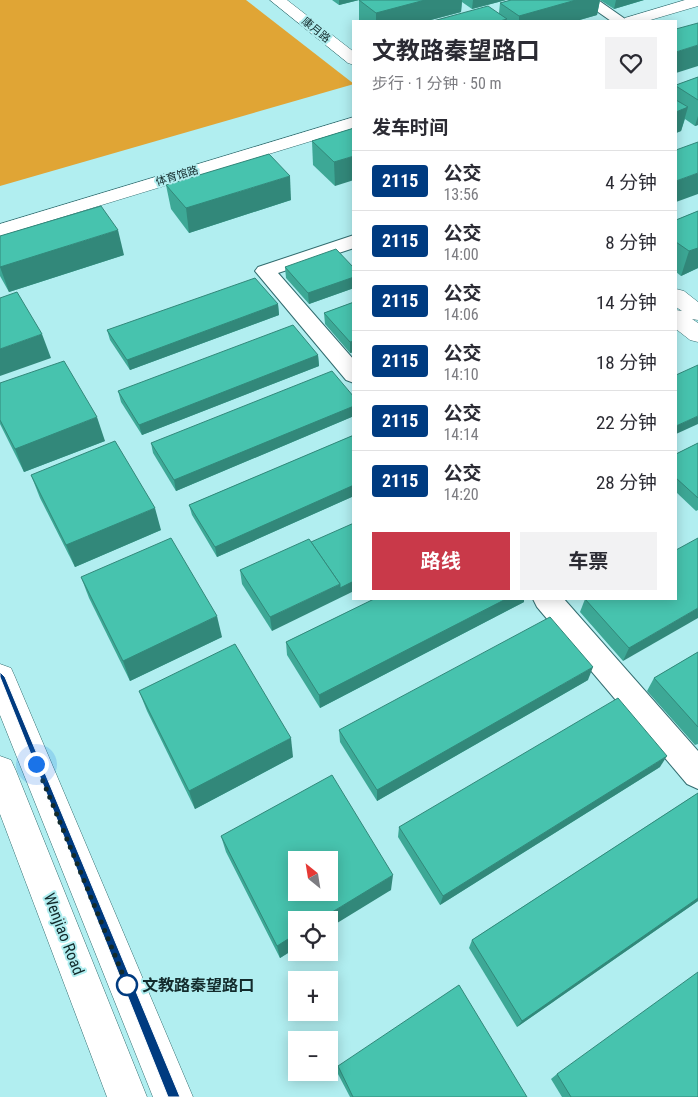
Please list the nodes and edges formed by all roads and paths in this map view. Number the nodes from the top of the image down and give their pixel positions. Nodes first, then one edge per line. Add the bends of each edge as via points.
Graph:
1 (278, 0) edge
2 (297, 0) edge
3 (588, 0) edge
4 (698, 1) edge
5 (698, 14) edge
6 (619, 20) edge
7 (634, 20) edge
8 (677, 20) edge
9 (352, 42) edge
10 (352, 58) edge
11 (352, 107) edge
12 (352, 123) edge
13 (0, 212) edge
14 (0, 230) edge
15 (352, 242) edge
16 (677, 297) edge
17 (698, 313) edge
18 (677, 318) edge
19 (698, 335) edge
20 (352, 373) edge
21 (548, 600) edge
22 (0, 677) edge
23 (0, 771) edge
24 (698, 774) edge
25 (127, 1097) edge
26 (173, 1097) edge

1 - 10 main road, 康月路
2 - 9 main road, 康月路
3 - 6 street
4 - 7 main road
5 - 8 main road
11 - 13 main road, 体育馆路
12 - 14 main road, 体育馆路
15 - 20 street via 265,271
16 - 17 main road
18 - 19 main road
21 - 24 street
22 - 26 main road
23 - 25 main road, Wenjiao Road

